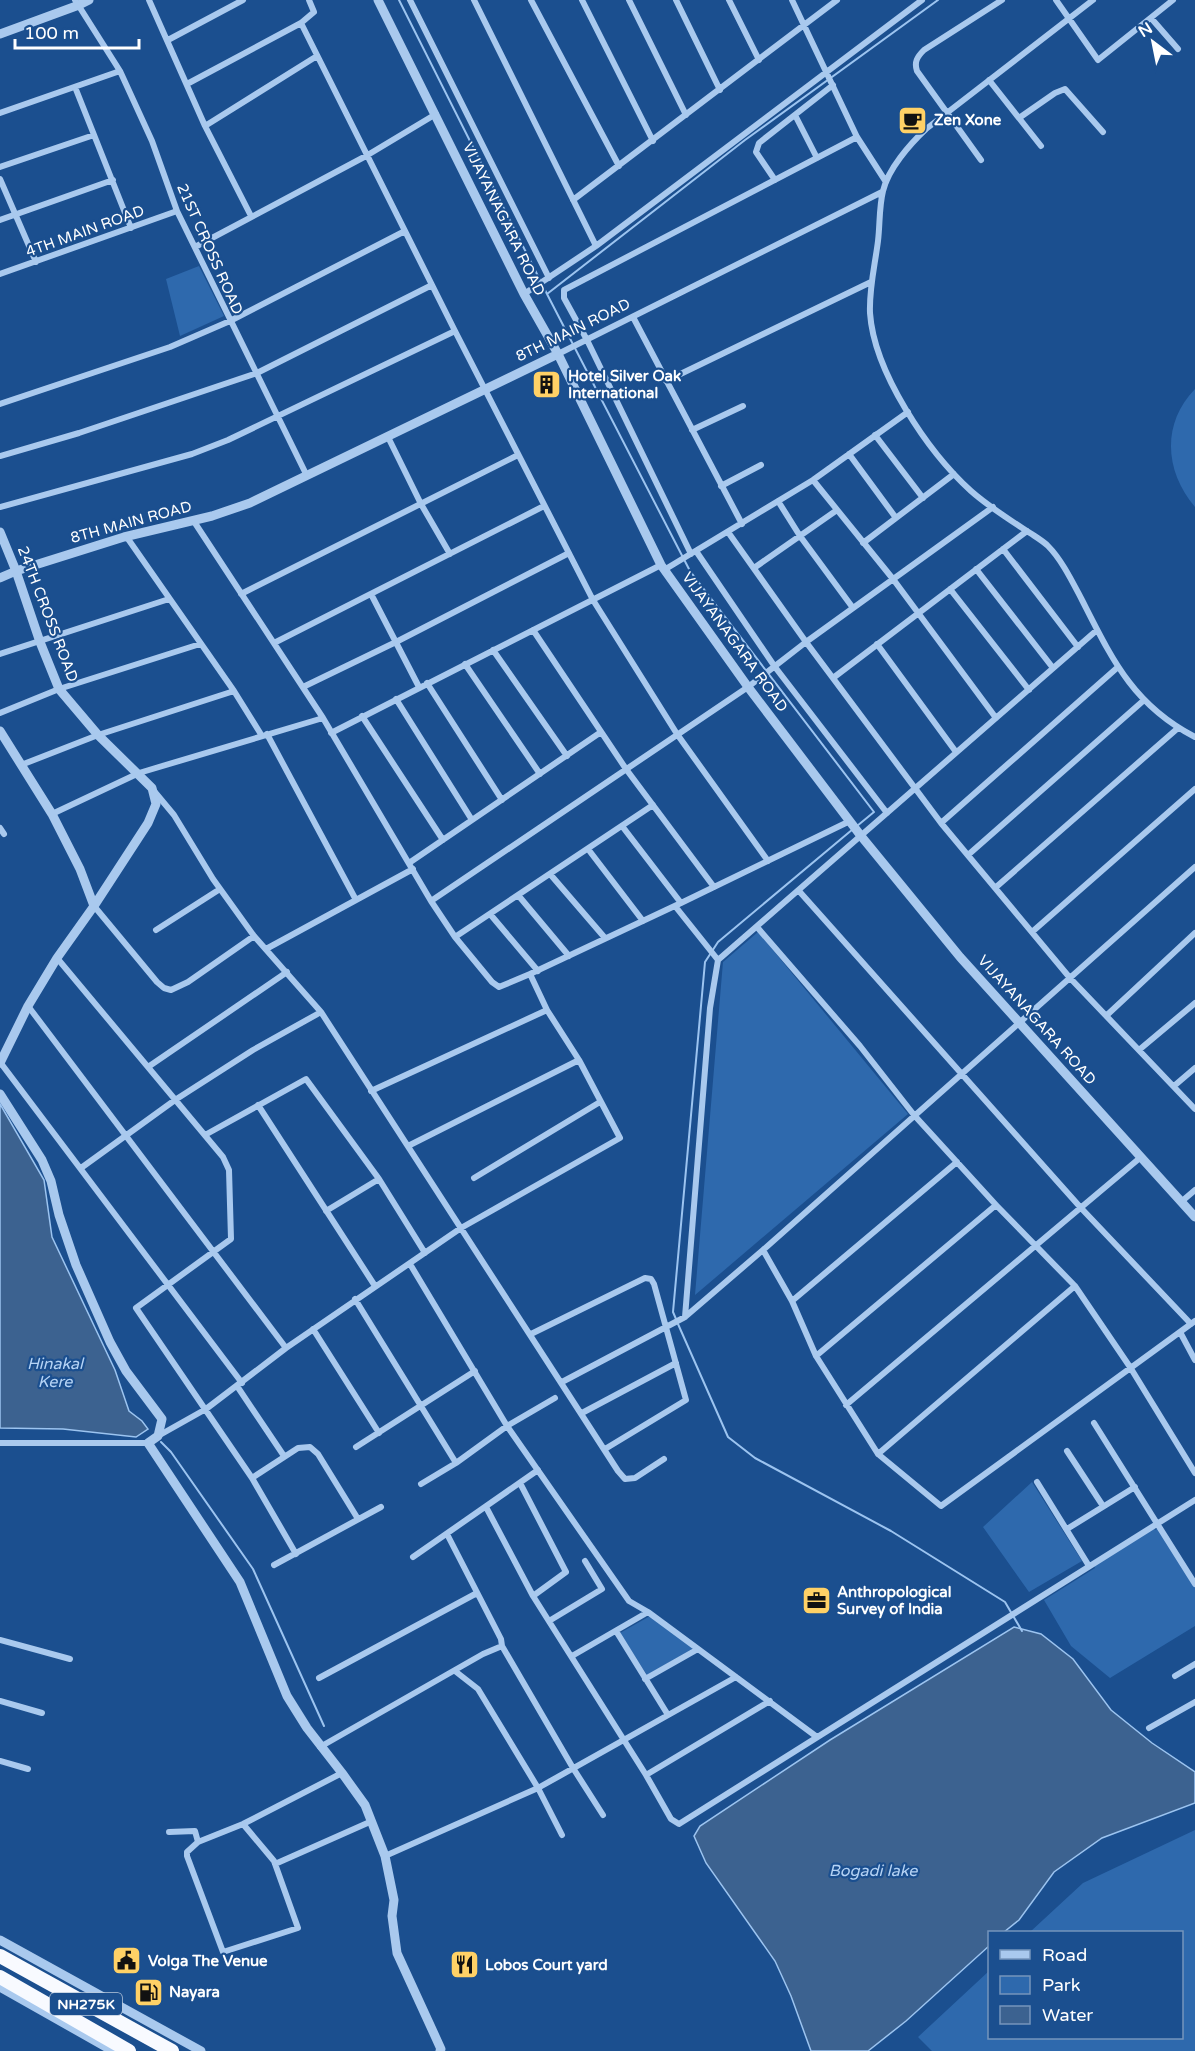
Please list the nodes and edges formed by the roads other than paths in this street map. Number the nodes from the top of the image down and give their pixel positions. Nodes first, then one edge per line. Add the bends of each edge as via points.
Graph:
1 (89, 0) edge
2 (149, 0) edge
3 (243, 0) edge
4 (309, 0) edge
5 (378, 0) edge
6 (410, 0) edge
7 (474, 0) edge
8 (531, 0) edge
9 (582, 0) edge
10 (629, 0) edge
11 (676, 0) edge
12 (729, 0) edge
13 (792, 0) edge
14 (837, 0) edge
15 (922, 0) edge
16 (1002, 0) edge
17 (1056, 0) edge
18 (1093, 0) edge
19 (1173, 0) edge
20 (77, 3) edge
21 (1151, 18) junction
22 (1069, 19) junction
23 (302, 23) junction
24 (804, 26) junction
25 (0, 34) edge
26 (168, 40) junction
27 (1178, 50) dead end
28 (317, 56) junction
29 (759, 60) junction
30 (120, 71) junction
31 (826, 72) junction
32 (990, 80) junction
33 (187, 84) junction
34 (832, 85) junction
35 (75, 87) junction
36 (720, 90) junction
37 (947, 112) junction
38 (0, 113) edge
39 (436, 114) junction
40 (686, 115) junction
41 (795, 115) junction
42 (1019, 118) junction
43 (205, 126) junction
44 (1103, 132) dead end
45 (94, 135) junction
46 (857, 137) junction
47 (653, 141) junction
48 (1041, 146) dead end
49 (366, 156) junction
50 (817, 158) junction
51 (981, 160) dead end
52 (619, 166) junction
53 (0, 167) edge
54 (0, 179) edge
55 (113, 180) junction
56 (775, 180) junction
57 (886, 182) junction
58 (882, 192) junction
59 (573, 200) junction
60 (177, 211) junction
61 (15, 214) junction
62 (251, 216) junction
63 (0, 220) edge
64 (131, 228) junction
65 (405, 231) junction
66 (195, 246) junction
67 (596, 246) junction
68 (36, 262) junction
69 (0, 274) edge
70 (549, 278) junction
71 (871, 282) junction
72 (432, 285) junction
73 (524, 294) junction
74 (633, 317) junction
75 (230, 321) junction
76 (455, 331) junction
77 (587, 340) junction
78 (558, 354) junction
79 (256, 373) junction
80 (666, 381) junction
81 (485, 390) junction
82 (0, 405) edge
83 (743, 406) dead end
84 (908, 412) junction
85 (278, 417) junction
86 (692, 430) junction
87 (875, 435) junction
88 (387, 437) junction
89 (849, 454) junction
90 (518, 455) junction
91 (0, 456) edge
92 (761, 465) dead end
93 (954, 474) junction
94 (307, 476) junction
95 (813, 480) junction
96 (721, 486) junction
97 (923, 498) junction
98 (778, 501) junction
99 (421, 504) junction
100 (544, 506) junction
101 (0, 507) edge
102 (993, 507) junction
103 (837, 510) junction
104 (896, 518) junction
105 (193, 520) junction
106 (742, 524) junction
107 (1027, 531) junction
108 (0, 532) edge
109 (728, 532) junction
110 (126, 536) junction
111 (800, 536) junction
112 (863, 543) junction
113 (1003, 549) junction
114 (694, 552) junction
115 (569, 553) junction
116 (450, 554) junction
117 (662, 567) junction
118 (753, 568) junction
119 (976, 569) junction
120 (16, 571) junction
121 (0, 578) edge
122 (893, 579) junction
123 (950, 589) junction
124 (241, 594) junction
125 (371, 594) junction
126 (169, 599) junction
127 (593, 600) junction
128 (853, 608) junction
129 (918, 614) junction
130 (533, 630) junction
131 (1097, 630) junction
132 (40, 642) junction
133 (396, 642) junction
134 (806, 642) junction
135 (274, 643) junction
136 (200, 644) junction
137 (878, 644) junction
138 (1078, 647) junction
139 (494, 650) junction
140 (0, 654) edge
141 (465, 664) junction
142 (775, 667) junction
143 (1118, 667) junction
144 (1053, 668) junction
145 (832, 678) junction
146 (427, 683) junction
147 (303, 687) junction
148 (419, 687) junction
149 (748, 687) junction
150 (59, 689) junction
151 (1029, 690) junction
152 (234, 691) junction
153 (396, 699) junction
154 (1143, 701) junction
155 (0, 713) edge
156 (362, 716) junction
157 (323, 718) junction
158 (996, 718) junction
159 (1178, 728) junction
160 (0, 731) edge
161 (331, 732) junction
162 (602, 732) junction
163 (677, 734) junction
164 (98, 735) junction
165 (265, 735) junction
166 (1195, 736) edge
167 (956, 752) junction
168 (567, 756) junction
169 (21, 765) junction
170 (626, 769) junction
171 (139, 773) junction
172 (540, 774) junction
173 (152, 788) junction
174 (915, 789) junction
175 (1195, 789) edge
176 (502, 800) junction
177 (653, 805) junction
178 (887, 813) junction
179 (52, 814) junction
180 (472, 820) junction
181 (850, 820) junction
182 (941, 823) junction
183 (622, 826) junction
184 (861, 836) junction
185 (443, 840) junction
186 (588, 849) junction
187 (968, 855) junction
188 (768, 861) junction
189 (411, 866) junction
190 (1195, 867) edge
191 (550, 874) junction
192 (714, 887) junction
193 (995, 888) junction
194 (220, 889) junction
195 (799, 891) junction
196 (518, 895) junction
197 (356, 900) junction
198 (431, 901) junction
199 (678, 905) junction
200 (94, 906) junction
201 (490, 914) junction
202 (643, 921) junction
203 (757, 927) junction
204 (156, 930) dead end
205 (1032, 932) junction
206 (1195, 933) edge
207 (254, 936) junction
208 (455, 937) junction
209 (605, 938) junction
210 (266, 949) junction
211 (569, 956) junction
212 (57, 958) junction
213 (718, 960) junction
214 (538, 970) junction
215 (287, 972) junction
216 (530, 974) junction
217 (1070, 978) junction
218 (1195, 1003) edge
219 (28, 1006) junction
220 (547, 1010) junction
221 (321, 1012) junction
222 (1106, 1016) junction
223 (1019, 1022) junction
224 (1138, 1050) junction
225 (579, 1060) junction
226 (0, 1063) edge
227 (148, 1067) junction
228 (1195, 1068) edge
229 (961, 1076) junction
230 (1174, 1086) junction
231 (371, 1091) junction
232 (0, 1094) edge
233 (175, 1100) junction
234 (600, 1102) junction
235 (258, 1105) junction
236 (1195, 1109) edge
237 (914, 1115) junction
238 (205, 1135) junction
239 (126, 1136) junction
240 (408, 1146) junction
241 (1140, 1157) junction
242 (957, 1162) junction
243 (81, 1168) junction
244 (474, 1178) dead end
245 (379, 1179) junction
246 (1195, 1190) edge
247 (1181, 1202) junction
248 (996, 1205) junction
249 (1081, 1208) junction
250 (326, 1211) junction
251 (1195, 1218) edge
252 (461, 1228) junction
253 (1035, 1245) junction
254 (763, 1250) junction
255 (213, 1252) junction
256 (425, 1253) junction
257 (410, 1264) junction
258 (168, 1285) junction
259 (375, 1286) junction
260 (1074, 1286) junction
261 (355, 1299) junction
262 (792, 1301) junction
263 (683, 1318) junction
264 (1193, 1322) edge
265 (669, 1327) junction
266 (313, 1329) junction
267 (1180, 1332) junction
268 (531, 1334) junction
269 (286, 1348) junction
270 (816, 1356) junction
271 (1195, 1360) edge
272 (676, 1363) junction
273 (1130, 1367) junction
274 (475, 1371) junction
275 (562, 1382) junction
276 (240, 1384) junction
277 (555, 1398) dead end
278 (846, 1405) junction
279 (420, 1407) junction
280 (206, 1408) junction
281 (582, 1413) junction
282 (1094, 1423) dead end
283 (507, 1426) junction
284 (379, 1433) junction
285 (158, 1436) junction
286 (0, 1443) edge
287 (148, 1443) junction
288 (356, 1447) dead end
289 (605, 1449) junction
290 (1067, 1451) dead end
291 (878, 1454) junction
292 (284, 1456) junction
293 (664, 1459) dead end
294 (456, 1463) junction
295 (538, 1470) junction
296 (1195, 1473) edge
297 (252, 1478) junction
298 (1037, 1482) dead end
299 (520, 1483) junction
300 (421, 1484) dead end
301 (1135, 1487) junction
302 (1195, 1500) edge
303 (381, 1506) dead end
304 (1103, 1506) junction
305 (486, 1507) junction
306 (358, 1519) junction
307 (1157, 1523) junction
308 (1067, 1529) junction
309 (447, 1534) junction
310 (296, 1554) junction
311 (413, 1557) dead end
312 (585, 1561) dead end
313 (274, 1565) dead end
314 (1089, 1566) junction
315 (1195, 1584) edge
316 (477, 1593) junction
317 (533, 1596) junction
318 (648, 1612) junction
319 (549, 1622) junction
320 (616, 1631) junction
321 (0, 1640) edge
322 (502, 1646) junction
323 (698, 1649) junction
324 (572, 1656) junction
325 (70, 1659) dead end
326 (1195, 1664) edge
327 (455, 1671) junction
328 (1175, 1676) dead end
329 (736, 1677) junction
330 (319, 1678) dead end
331 (645, 1679) junction
332 (0, 1701) edge
333 (770, 1701) junction
334 (1195, 1702) edge
335 (42, 1713) dead end
336 (668, 1715) junction
337 (1149, 1728) dead end
338 (817, 1737) junction
339 (623, 1741) junction
340 (320, 1747) junction
341 (0, 1761) edge
342 (573, 1768) junction
343 (28, 1769) dead end
344 (342, 1773) junction
345 (646, 1775) junction
346 (538, 1788) junction
347 (603, 1815) dead end
348 (372, 1821) junction
349 (243, 1824) junction
350 (169, 1832) dead end
351 (562, 1834) dead end
352 (198, 1842) junction
353 (385, 1856) junction
354 (275, 1864) junction
355 (0, 1940) edge
356 (0, 1956) edge
357 (0, 1977) edge
358 (0, 1987) edge
359 (114, 2051) edge
360 (129, 2051) edge
361 (172, 2051) edge
362 (201, 2051) edge
363 (440, 2051) edge

1 - 20 street
2 - 26 street
3 - 26 street
4 - 23 street via 314,12
5 - 39 street, VIJAYANAGARA ROAD
6 - 70 street
7 - 59 street
8 - 52 street
9 - 47 street
10 - 40 street
11 - 36 street
12 - 29 street
13 - 24 street
14 - 24 street
15 - 31 street
16 - 37 street via 916,57 917,71
17 - 22 street
18 - 22 street
19 - 21 street
20 - 25 street
20 - 30 street, 21ST CROSS ROAD
21 - 22 street via 1098,60
21 - 27 street
22 - 32 street
23 - 28 street
23 - 33 street
24 - 29 street
24 - 31 street
26 - 33 street
28 - 43 street
28 - 49 street
29 - 36 street
30 - 35 street
30 - 60 street, 21ST CROSS ROAD via 152,141
31 - 34 street
31 - 67 street
32 - 37 street
32 - 42 street
33 - 43 street
34 - 41 street
34 - 46 street
35 - 38 street
35 - 45 street
36 - 40 street
37 - 51 street
37 - 57 street via 903,153
39 - 49 street
39 - 73 street, VIJAYANAGARA ROAD
40 - 47 street
41 - 50 street
41 - 56 street via 756,148
42 - 44 street via 1065,89
42 - 48 street
43 - 62 street
45 - 53 street
45 - 55 street
46 - 50 street
46 - 57 street
47 - 52 street
49 - 62 street
49 - 65 street
50 - 56 street
52 - 59 street
54 - 61 street
55 - 61 street
55 - 64 street
56 - 77 street via 564,290 564,298
57 - 58 street
58 - 71 street
58 - 74 street, 8TH MAIN ROAD
59 - 67 street
60 - 64 street, 4TH MAIN ROAD
60 - 66 street, 21ST CROSS ROAD
61 - 63 street
61 - 68 street
62 - 66 street
64 - 68 street, 4TH MAIN ROAD
65 - 72 street
65 - 75 street
66 - 75 street, 21ST CROSS ROAD
67 - 70 street
68 - 69 street, 4TH MAIN ROAD
70 - 73 street
71 - 80 street
71 - 84 street via 870,314 876,342 894,389
72 - 76 street
72 - 79 street
73 - 78 street, VIJAYANAGARA ROAD
74 - 77 street, 8TH MAIN ROAD
74 - 80 street
75 - 79 street, 21ST CROSS ROAD
75 - 82 street via 140,358
76 - 81 street
76 - 85 street
77 - 78 street, 8TH MAIN ROAD
77 - 114 street
78 - 81 street, 8TH MAIN ROAD
78 - 117 street, VIJAYANAGARA ROAD
79 - 85 street, 21ST CROSS ROAD
79 - 91 street
80 - 86 street
81 - 88 street, 8TH MAIN ROAD
81 - 90 street
83 - 86 street
84 - 87 street
84 - 93 street
85 - 94 street, 21ST CROSS ROAD
85 - 101 street via 192,454
86 - 96 street
87 - 89 street
87 - 97 street
88 - 94 street, 8TH MAIN ROAD
88 - 99 street
89 - 95 street
89 - 104 street
90 - 99 street
90 - 100 street
92 - 96 street
93 - 97 street
93 - 102 street
94 - 105 street, 8TH MAIN ROAD via 250,503
95 - 98 street
95 - 103 street
96 - 106 street
97 - 104 street
98 - 106 street
98 - 111 street
99 - 116 street
99 - 124 street
100 - 115 street
100 - 116 street
102 - 107 street
102 - 122 street
103 - 111 street
103 - 112 street
104 - 112 street
105 - 110 street, 8TH MAIN ROAD
105 - 124 street
106 - 109 street
107 - 113 street
107 - 131 street via 1049,547
108 - 120 street, 24TH CROSS ROAD
109 - 114 street
109 - 118 street
110 - 120 street, 8TH MAIN ROAD
110 - 126 street
111 - 118 street
111 - 128 street
112 - 122 street
113 - 119 street
113 - 138 street
114 - 117 street
114 - 142 street
115 - 127 street
115 - 133 street
116 - 125 street
117 - 127 street
117 - 149 street, VIJAYANAGARA ROAD
118 - 134 street
119 - 123 street
119 - 144 street
120 - 121 street, 8TH MAIN ROAD
120 - 132 street, 24TH CROSS ROAD
122 - 128 street
122 - 129 street
123 - 129 street
123 - 151 street
124 - 135 street
125 - 133 street
125 - 135 street
126 - 132 street
126 - 136 street
127 - 130 street
127 - 163 street
128 - 134 street
129 - 137 street
129 - 158 street
130 - 139 street
130 - 162 street
131 - 138 street
131 - 143 street
132 - 140 street
132 - 150 street, 24TH CROSS ROAD
133 - 147 street
133 - 148 street
134 - 142 street
134 - 145 street
135 - 147 street
136 - 150 street
136 - 152 street
137 - 145 street
137 - 167 street
138 - 144 street
139 - 141 street
139 - 168 street
141 - 146 street
141 - 172 street
142 - 149 street
142 - 178 street
143 - 154 street
143 - 182 street
144 - 151 street
145 - 174 street
146 - 148 street
146 - 176 street
147 - 157 street
148 - 153 street
149 - 163 street
149 - 181 street, VIJAYANAGARA ROAD
150 - 155 street
150 - 164 street, 24TH CROSS ROAD
151 - 158 street
152 - 164 street
152 - 165 street
153 - 156 street
153 - 180 street
154 - 159 street
154 - 187 street
156 - 161 street
156 - 185 street
157 - 161 street
157 - 165 street
158 - 167 street
159 - 166 street
159 - 193 street
160 - 169 street
161 - 189 street
162 - 168 street
162 - 170 street
163 - 170 street
163 - 188 street
164 - 169 street
164 - 171 street, 24TH CROSS ROAD
165 - 171 street
165 - 197 street
167 - 174 street
168 - 172 street
169 - 179 street
170 - 177 street
170 - 198 street
171 - 173 street, 24TH CROSS ROAD
171 - 179 street
172 - 176 street
173 - 194 street via 180,824
173 - 200 street via 156,804 153,814
174 - 178 street
174 - 182 street
175 - 205 street
176 - 180 street
177 - 183 street
177 - 192 street
178 - 184 street
179 - 200 street
180 - 185 street
181 - 184 street, VIJAYANAGARA ROAD
181 - 188 street
182 - 187 street
183 - 186 street
183 - 199 street
184 - 195 street
184 - 223 street, VIJAYANAGARA ROAD
185 - 189 street
186 - 191 street
186 - 202 street
187 - 193 street
188 - 192 street
189 - 197 street
189 - 198 street
190 - 217 street
191 - 196 street
191 - 209 street
192 - 199 street
193 - 205 street
194 - 204 street
194 - 207 street
195 - 203 street
195 - 229 street
196 - 201 street
196 - 211 street
197 - 210 street
198 - 208 street
199 - 202 street
199 - 213 street
200 - 207 street via 158,982 171,990
200 - 212 street
201 - 208 street
201 - 214 street
202 - 209 street
203 - 213 street
203 - 237 street
205 - 217 street
206 - 222 street
207 - 210 street
208 - 216 street via 499,987
209 - 211 street
210 - 215 street
211 - 214 street
212 - 219 street
212 - 227 street
213 - 263 street via 710,1008
214 - 216 street
215 - 221 street
215 - 227 street
216 - 220 street
217 - 222 street
217 - 223 street
218 - 224 street
219 - 226 street
219 - 239 street
220 - 225 street
220 - 231 street
221 - 231 street
221 - 233 street
222 - 224 street
223 - 229 street
223 - 241 street, VIJAYANAGARA ROAD
224 - 230 street
225 - 234 street
225 - 240 street
226 - 243 street
227 - 233 street
228 - 230 street
229 - 237 street
229 - 249 street
230 - 236 street
231 - 240 street
232 - 285 street via 42,1160 76,1265 110,1342 162,1419
233 - 238 street
233 - 239 street
234 - 244 street
234 - 252 street via 620,1138
235 - 238 street
235 - 245 street via 306,1079
235 - 250 street
237 - 242 street
237 - 254 street
238 - 255 street via 228,1170 231,1239
239 - 243 street
239 - 255 street
240 - 252 street
241 - 247 street, VIJAYANAGARA ROAD
241 - 249 street
242 - 248 street
242 - 262 street
243 - 258 street
245 - 250 street
245 - 256 street
246 - 247 street
247 - 251 street, VIJAYANAGARA ROAD
248 - 253 street
248 - 270 street
249 - 253 street
249 - 264 street
250 - 259 street
252 - 256 street
252 - 268 street
253 - 260 street
253 - 278 street
254 - 262 street
254 - 263 street
255 - 258 street
255 - 269 street
256 - 257 street
257 - 259 street
257 - 274 street
258 - 276 street
258 - 280 street via 136,1308
259 - 261 street
260 - 273 street
260 - 291 street
261 - 266 street
261 - 279 street
262 - 270 street
263 - 265 street
264 - 267 street
265 - 268 street via 654,1284 645,1278
265 - 272 street
265 - 275 street
266 - 269 street
266 - 284 street
267 - 271 street
267 - 273 street
268 - 275 street
269 - 276 street
270 - 278 street
272 - 281 street
272 - 289 street via 686,1400
273 - 291 street via 941,1506
273 - 296 street
274 - 279 street
274 - 283 street
275 - 281 street
276 - 280 street
276 - 292 street
277 - 283 street
278 - 291 street
279 - 284 street
279 - 294 street
280 - 285 street
280 - 297 street
281 - 289 street
282 - 301 street
283 - 294 street
283 - 295 street
284 - 288 street
285 - 287 street
286 - 287 street
287 - 340 street via 240,1582 284,1689
289 - 293 street via 626,1479 635,1478
290 - 304 street
292 - 297 street
292 - 306 street via 310,1447
294 - 300 street
295 - 299 street
295 - 318 street via 629,1601
297 - 310 street
298 - 308 street
299 - 305 street
299 - 317 street via 566,1572
301 - 304 street
301 - 307 street
302 - 307 street
303 - 306 street
304 - 308 street
305 - 309 street
305 - 317 street
306 - 310 street
307 - 314 street
307 - 315 street
308 - 314 street
309 - 311 street
309 - 316 street
310 - 313 street
312 - 319 street via 602,1590
314 - 338 street
316 - 322 street
316 - 330 street
317 - 319 street
318 - 320 street
318 - 323 street
319 - 324 street
320 - 324 street
320 - 331 street
321 - 325 street
322 - 327 street
322 - 342 street
323 - 329 street
323 - 331 street
324 - 339 street
326 - 328 street
327 - 340 street
327 - 346 street via 478,1689
329 - 333 street
329 - 336 street
331 - 336 street
332 - 335 street
333 - 338 street
333 - 345 street
334 - 337 street
336 - 339 street
338 - 345 street via 679,1824 671,1819
339 - 342 street
339 - 345 street
340 - 344 street
341 - 343 street
342 - 346 street
342 - 347 street
344 - 348 street
344 - 349 street
346 - 351 street
346 - 353 street
348 - 353 street
348 - 354 street
349 - 352 street
349 - 354 street
350 - 352 street via 195,1831
352 - 354 street via 187,1856 223,1952 298,1928
353 - 363 street via 394,1900 397,1953
355 - 362 street
356 - 361 highway, NH275K
357 - 360 highway, NH275K
358 - 359 street

